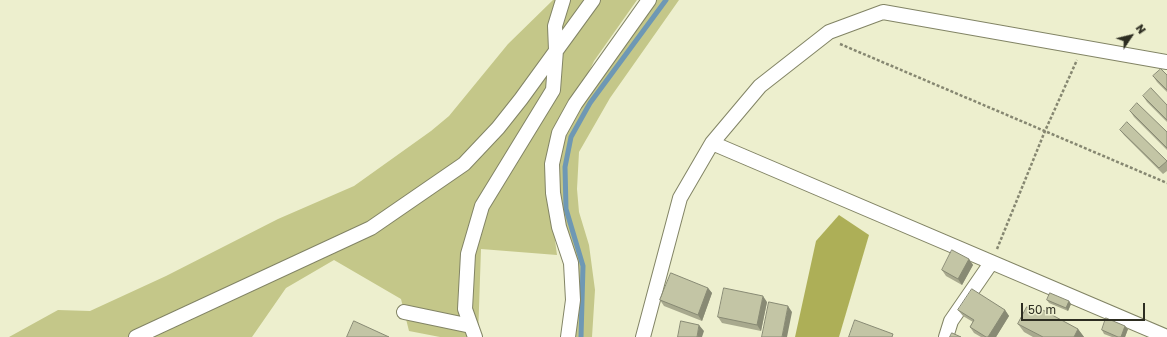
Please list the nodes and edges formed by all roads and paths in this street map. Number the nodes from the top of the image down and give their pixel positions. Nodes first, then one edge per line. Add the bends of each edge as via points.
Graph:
1 (563, 0) edge
2 (593, 0) edge
3 (649, 0) edge
4 (829, 32) junction
5 (1083, 47) junction
6 (556, 50) junction
7 (1167, 62) edge
8 (1045, 131) junction
9 (712, 143) junction
10 (1167, 183) edge
11 (991, 263) junction
12 (404, 312) dead end
13 (473, 331) edge
14 (136, 337) edge
15 (568, 337) edge
16 (643, 337) edge
17 (946, 337) edge
18 (1167, 337) edge

1 - 6 street via 555,26
2 - 6 street
3 - 15 street via 575,104 559,133 552,164 553,193 559,227 571,263 573,300
4 - 5 street via 883,12
4 - 8 path via 836,42
4 - 9 street via 760,86
5 - 7 street
5 - 8 path
6 - 13 street via 553,90 482,206 468,254 465,309
6 - 14 street via 498,128 464,164 418,197 371,228
8 - 10 path
8 - 11 path
9 - 11 street
9 - 16 street via 680,198
11 - 17 street via 951,321
11 - 18 street
12 - 13 street

